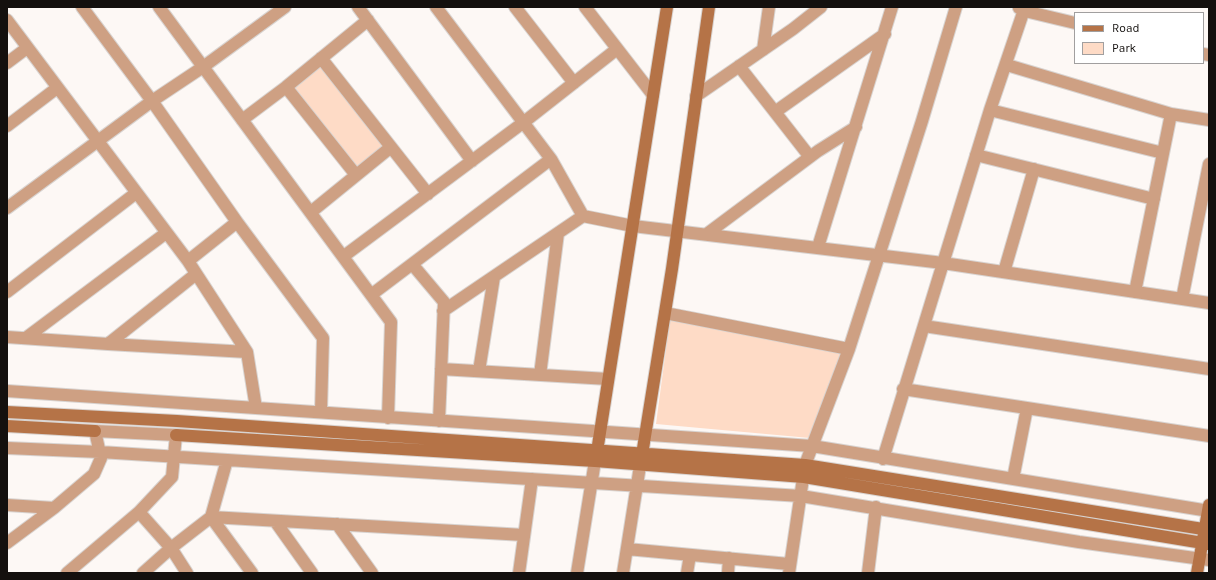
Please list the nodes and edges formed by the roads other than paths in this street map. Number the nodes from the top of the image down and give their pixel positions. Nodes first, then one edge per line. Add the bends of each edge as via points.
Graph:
1 (82, 7) edge
2 (285, 7) edge
3 (358, 7) edge
4 (436, 7) edge
5 (515, 7) edge
6 (585, 7) edge
7 (598, 7) edge
8 (667, 7) edge
9 (709, 7) edge
10 (769, 7) edge
11 (821, 7) edge
12 (892, 7) edge
13 (956, 7) edge
14 (1022, 8) edge
15 (165, 9) edge
16 (7, 20) edge
17 (368, 20) junction
18 (596, 21) junction
19 (1074, 23) edge
20 (885, 34) junction
21 (27, 48) junction
22 (617, 49) junction
23 (763, 50) junction
24 (321, 58) junction
25 (7, 63) edge
26 (1007, 65) junction
27 (739, 66) junction
28 (203, 67) junction
29 (574, 83) junction
30 (286, 87) junction
31 (57, 88) junction
32 (653, 96) junction
33 (696, 96) junction
34 (152, 101) junction
35 (990, 110) junction
36 (775, 112) junction
37 (1171, 114) junction
38 (242, 120) junction
39 (1209, 120) edge
40 (524, 122) junction
41 (7, 126) edge
42 (856, 127) junction
43 (98, 141) junction
44 (391, 146) junction
45 (1163, 153) junction
46 (976, 155) junction
47 (810, 157) junction
48 (551, 159) junction
49 (472, 161) junction
50 (1209, 164) edge
51 (1034, 169) junction
52 (356, 175) junction
53 (136, 192) junction
54 (428, 194) junction
55 (1154, 199) junction
56 (7, 208) edge
57 (311, 212) junction
58 (583, 216) junction
59 (237, 222) junction
60 (633, 226) junction
61 (677, 230) junction
62 (166, 233) junction
63 (558, 233) junction
64 (708, 233) junction
65 (818, 247) junction
66 (879, 255) junction
67 (344, 256) junction
68 (188, 261) junction
69 (943, 263) junction
70 (412, 264) junction
71 (1004, 272) junction
72 (196, 274) junction
73 (494, 277) junction
74 (7, 292) edge
75 (1135, 292) junction
76 (371, 295) junction
77 (1182, 299) junction
78 (1209, 303) edge
79 (443, 311) junction
80 (665, 313) junction
81 (924, 326) junction
82 (7, 337) edge
83 (28, 338) junction
84 (108, 344) junction
85 (849, 349) junction
86 (247, 352) junction
87 (441, 369) junction
88 (1209, 370) edge
89 (479, 371) junction
90 (540, 375) junction
91 (608, 379) junction
92 (903, 388) junction
93 (7, 391) edge
94 (256, 408) junction
95 (1027, 408) junction
96 (7, 412) edge
97 (321, 412) junction
98 (388, 418) junction
99 (439, 421) junction
100 (7, 426) edge
101 (95, 431) junction
102 (600, 432) junction
103 (176, 435) junction
104 (646, 435) junction
105 (1209, 436) edge
106 (812, 446) junction
107 (7, 448) edge
108 (100, 452) junction
109 (174, 456) junction
110 (596, 456) junction
111 (883, 459) junction
112 (226, 460) junction
113 (641, 460) junction
114 (804, 471) junction
115 (532, 479) junction
116 (1013, 479) junction
117 (592, 483) junction
118 (638, 484) junction
119 (801, 496) junction
120 (7, 504) edge
121 (876, 507) junction
122 (54, 508) junction
123 (1209, 509) edge
124 (139, 512) junction
125 (211, 517) junction
126 (275, 521) junction
127 (337, 524) junction
128 (1207, 529) edge
129 (524, 535) junction
130 (7, 543) edge
131 (1206, 544) edge
132 (171, 548) junction
133 (627, 550) junction
134 (690, 555) junction
135 (729, 558) junction
136 (1204, 560) edge
137 (789, 568) edge
138 (67, 573) edge
139 (143, 573) edge
140 (187, 573) edge
141 (252, 573) edge
142 (312, 573) edge
143 (372, 573) edge
144 (519, 573) edge
145 (577, 573) edge
146 (623, 573) edge
147 (687, 573) edge
148 (728, 573) edge
149 (868, 573) edge
150 (1197, 573) edge

1 - 34 street
2 - 28 street
3 - 17 street
4 - 40 street
5 - 29 street
6 - 18 street
7 - 18 street
8 - 32 street
9 - 33 street
10 - 23 street
11 - 23 street
12 - 20 street
13 - 66 street
14 - 19 street
14 - 26 street
15 - 28 street
16 - 21 street
17 - 24 street
17 - 49 street
18 - 22 street
20 - 36 street
20 - 42 street
21 - 25 street
21 - 31 street
22 - 29 street
22 - 32 street
23 - 27 street
24 - 30 street
24 - 44 street
26 - 35 street
26 - 37 street
27 - 33 street
27 - 36 street
28 - 34 street
28 - 38 street
29 - 40 street
30 - 38 street
30 - 52 street
31 - 41 street
31 - 43 street
32 - 60 street
33 - 61 street
34 - 43 street
34 - 59 street
35 - 45 street
35 - 46 street
36 - 47 street
37 - 39 street
37 - 45 street
38 - 57 street
40 - 48 street
40 - 49 street
42 - 47 street
42 - 65 street
43 - 53 street
43 - 56 street
44 - 52 street
44 - 54 street
45 - 55 street
46 - 51 street
46 - 69 street
47 - 64 street
48 - 58 street
48 - 70 street
49 - 54 street
50 - 77 street
51 - 55 street
51 - 71 street
52 - 57 street
53 - 62 street
53 - 74 street
54 - 67 street
55 - 75 street
57 - 67 street
58 - 60 street
58 - 63 street
59 - 68 street
59 - 97 street via 323,338
60 - 61 street
60 - 91 street
61 - 64 street
61 - 80 street
62 - 68 street
62 - 83 street
63 - 73 street
63 - 90 street
64 - 65 street
65 - 66 street
66 - 69 street
66 - 85 street
67 - 76 street
68 - 72 street
69 - 71 street
69 - 81 street
70 - 76 street
70 - 79 street via 444,302
71 - 75 street
72 - 84 street
72 - 86 street
73 - 79 street
73 - 89 street
75 - 77 street
76 - 98 street via 390,322
77 - 78 street
79 - 87 street
80 - 85 street
80 - 104 street
81 - 88 street
81 - 92 street
82 - 83 street
83 - 84 street
84 - 86 street
85 - 106 street
86 - 94 street
87 - 89 street
87 - 99 street
89 - 90 street
90 - 91 street
91 - 102 street
92 - 95 street
92 - 111 street
93 - 94 street
94 - 97 street
95 - 105 street
95 - 116 street
96 - 110 street via 184,422
97 - 98 street
98 - 99 street
99 - 102 street
100 - 101 street
101 - 103 street
101 - 108 street
102 - 104 street
102 - 110 street
103 - 109 street
103 - 110 street
104 - 106 street
104 - 113 street
106 - 111 street
106 - 114 street
107 - 108 street
108 - 109 street
108 - 122 street via 102,458 94,474
109 - 112 street
109 - 124 street via 172,477
110 - 113 street
110 - 117 street
111 - 116 street
112 - 115 street
112 - 125 street
113 - 114 street
113 - 118 street
114 - 119 street
114 - 128 street
114 - 131 street
115 - 117 street
115 - 129 street
116 - 123 street
117 - 118 street
117 - 145 street
118 - 119 street
118 - 133 street
119 - 121 street
119 - 137 street
120 - 122 street
121 - 136 street via 1080,542
121 - 149 street
122 - 130 street
123 - 128 street
124 - 132 street
124 - 138 street
125 - 126 street
125 - 132 street
125 - 141 street
126 - 127 street
126 - 142 street
127 - 129 street
127 - 143 street
128 - 131 street
129 - 144 street
131 - 136 street
132 - 139 street
132 - 140 street
133 - 134 street
133 - 146 street
134 - 135 street
134 - 147 street
135 - 137 street
135 - 148 street
136 - 150 street

